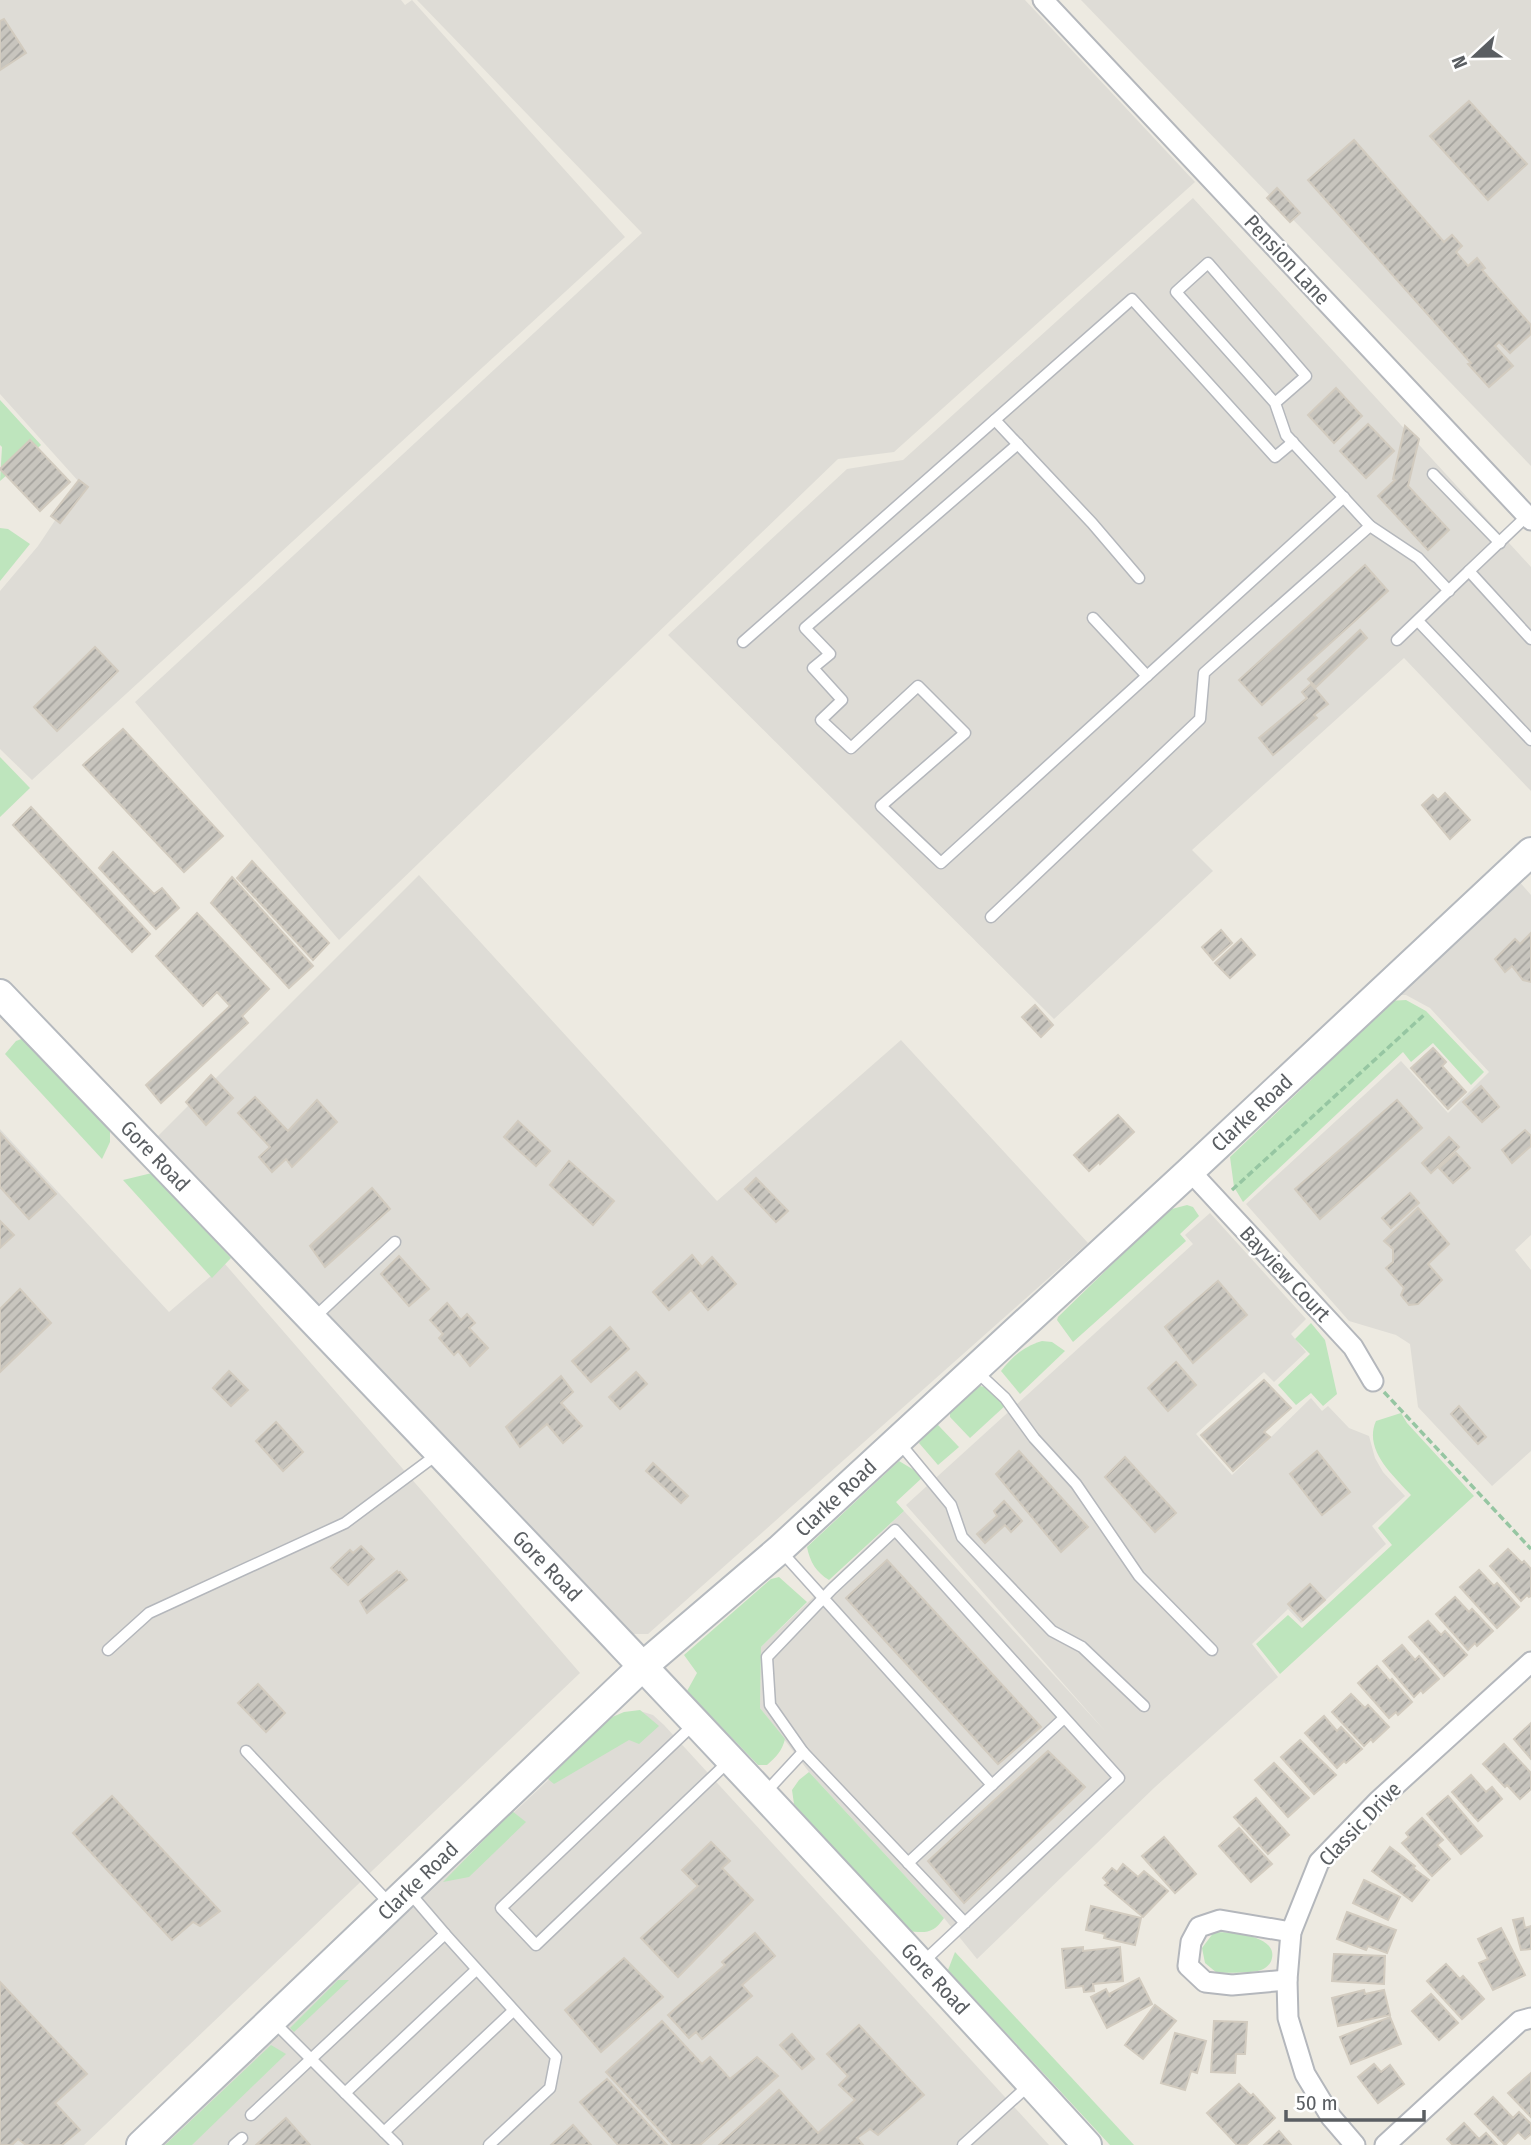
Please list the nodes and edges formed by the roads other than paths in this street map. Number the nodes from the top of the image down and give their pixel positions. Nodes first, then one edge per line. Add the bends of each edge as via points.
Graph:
1 (1043, 0) edge
2 (1275, 403) junction
3 (995, 420) junction
4 (1293, 442) junction
5 (1018, 444) junction
6 (1433, 474) dead end
7 (1344, 497) junction
8 (1529, 518) edge
9 (1370, 526) junction
10 (1500, 543) junction
11 (1469, 572) junction
12 (1139, 578) dead end
13 (1449, 592) junction
14 (1093, 618) dead end
15 (1418, 621) junction
16 (1531, 639) edge
17 (1397, 640) dead end
18 (743, 642) dead end
19 (1147, 676) junction
20 (1531, 740) edge
21 (1531, 852) edge
22 (991, 917) dead end
23 (0, 994) edge
24 (1190, 1171) junction
25 (395, 1242) dead end
26 (312, 1320) junction
27 (975, 1370) junction
28 (1373, 1381) road end
29 (897, 1441) junction
30 (440, 1453) junction
31 (779, 1550) junction
32 (824, 1598) junction
33 (108, 1650) dead end
34 (1212, 1650) dead end
35 (1531, 1662) edge
36 (642, 1667) junction
37 (1144, 1706) dead end
38 (1064, 1717) junction
39 (696, 1722) junction
40 (246, 1751) dead end
41 (803, 1752) junction
42 (731, 1759) junction
43 (992, 1784) junction
44 (764, 1794) junction
45 (908, 1863) junction
46 (400, 1899) junction
47 (965, 1923) junction
48 (1292, 1933) junction
49 (445, 1934) junction
50 (922, 1963) junction
51 (476, 1970) junction
52 (1287, 1980) junction
53 (513, 2011) junction
54 (1531, 2018) edge
55 (272, 2020) junction
56 (311, 2059) junction
57 (1031, 2083) junction
58 (345, 2093) junction
59 (251, 2115) dead end
60 (384, 2132) junction
61 (1082, 2143) edge
62 (141, 2145) edge
63 (397, 2145) edge
64 (489, 2145) edge
65 (963, 2145) edge
66 (1355, 2145) edge
67 (1385, 2145) edge

1 - 8 street, Pension Lane
2 - 2 lane via 1306,376 1208,263 1176,292
2 - 4 lane
3 - 4 lane via 1132,299 1275,457
3 - 5 lane
3 - 18 lane
4 - 7 lane
5 - 12 lane
5 - 19 lane via 806,628 830,654 813,668 842,700 821,720 850,748 918,686 965,733 881,806 941,863
6 - 10 lane
7 - 9 lane
7 - 19 lane
8 - 10 lane
9 - 13 lane via 1418,558
9 - 22 lane via 1205,673 1200,719
10 - 11 lane
11 - 13 lane
11 - 16 lane
13 - 15 lane
14 - 19 lane
15 - 17 lane
15 - 20 lane
21 - 24 main road, Clarke Road
23 - 26 main road, Gore Road
24 - 27 main road, Clarke Road
24 - 28 street, Bayview Court via 1353,1347
25 - 26 lane
26 - 30 main road, Gore Road
27 - 29 main road, Clarke Road
27 - 34 lane via 1005,1398 1076,1484 1139,1576
29 - 31 main road, Clarke Road
29 - 37 lane via 951,1505 962,1537 1052,1631 1082,1647
30 - 33 lane via 345,1523 149,1613
30 - 36 main road, Gore Road
31 - 32 lane
31 - 36 main road, Clarke Road
32 - 38 lane via 895,1530
32 - 41 lane via 767,1657 770,1704
32 - 43 lane
35 - 48 street, Classic Drive via 1378,1801 1319,1862
36 - 39 main road, Gore Road
36 - 46 main road, Clarke Road
38 - 43 lane
38 - 47 lane via 1119,1778
39 - 42 main road, Gore Road
39 - 42 lane via 502,1908 536,1945
40 - 46 lane
41 - 44 lane
41 - 45 lane
42 - 44 main road, Gore Road
43 - 45 lane
44 - 50 main road, Gore Road
45 - 47 lane
46 - 49 lane
46 - 55 main road, Clarke Road
47 - 50 lane
48 - 52 street, Classic Drive
48 - 52 street via 1220,1920 1199,1927 1191,1941 1188,1966 1205,1982 1232,1985
49 - 51 lane
49 - 56 lane
50 - 57 main road, Gore Road
51 - 53 lane
51 - 58 lane
52 - 66 street, Classic Drive via 1288,2018 1305,2074 1331,2117
53 - 60 lane
53 - 64 lane via 556,2057 550,2088
54 - 67 street via 1520,2021
55 - 56 lane
55 - 62 main road, Clarke Road
56 - 58 lane
56 - 59 lane
57 - 61 main road, Gore Road
57 - 65 lane
58 - 60 lane
60 - 63 lane

